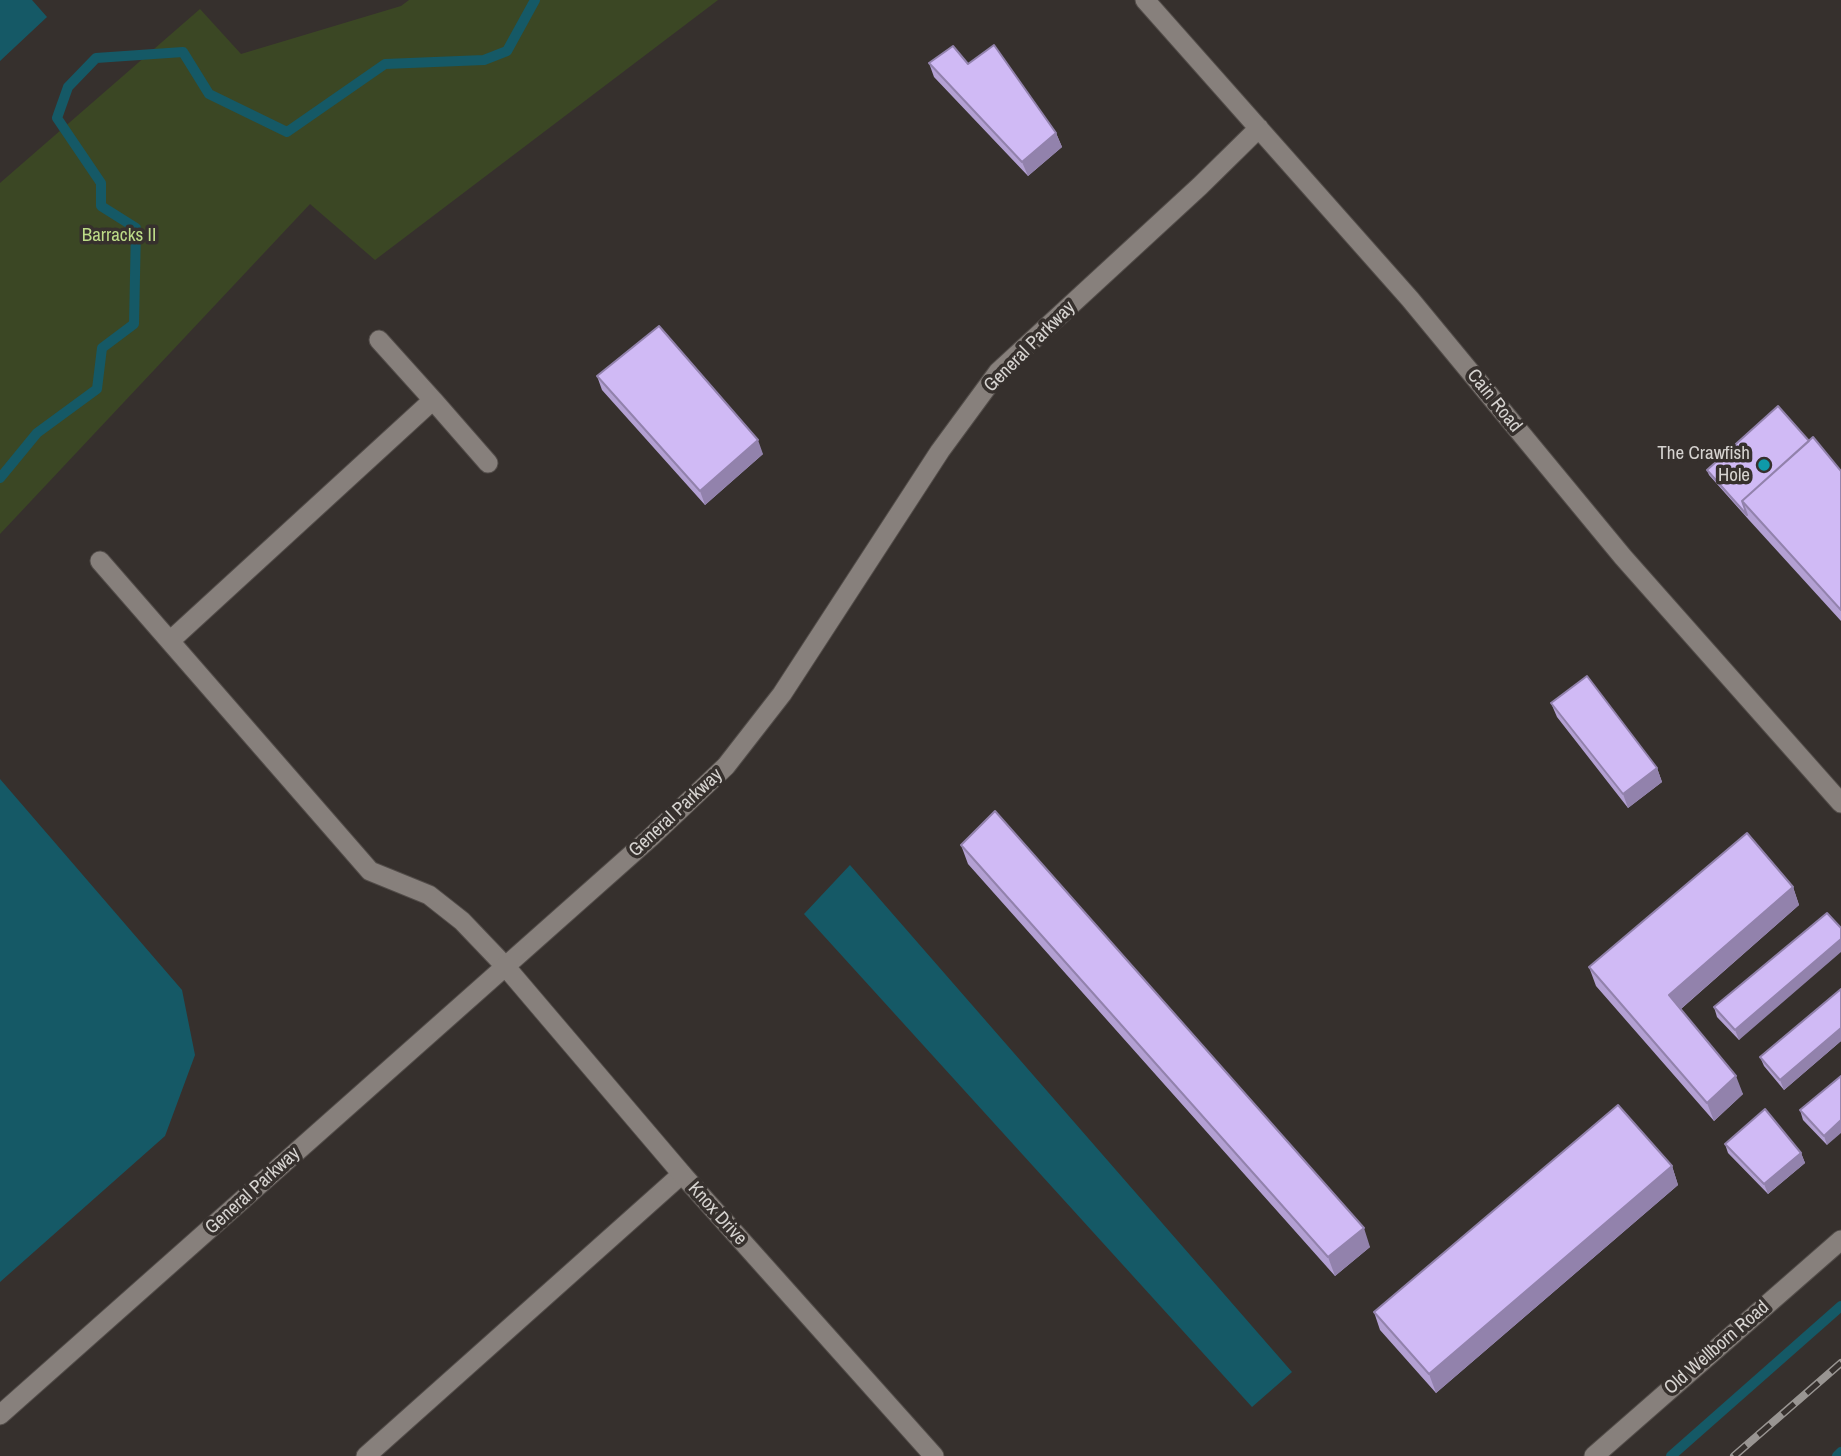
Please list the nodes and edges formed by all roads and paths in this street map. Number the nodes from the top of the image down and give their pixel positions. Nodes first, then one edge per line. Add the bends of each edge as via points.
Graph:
1 (1145, 0) edge
2 (1259, 128) junction
3 (379, 340) dead end
4 (433, 400) junction
5 (488, 463) dead end
6 (100, 561) dead end
7 (170, 641) junction
8 (1841, 803) edge
9 (505, 966) junction
10 (682, 1174) junction
11 (1841, 1240) edge
12 (0, 1415) edge
13 (366, 1456) edge
14 (934, 1456) edge
15 (1594, 1456) edge

1 - 2 street, Cain Road
2 - 8 street, Cain Road via 1410,299 1623,557
2 - 9 street, General Parkway via 999,372 940,451 782,694 726,766
3 - 4 street
4 - 5 street
4 - 7 street
6 - 7 street, Knox Drive
7 - 9 street, Knox Drive via 370,871 429,895 462,921
9 - 10 street, Knox Drive
9 - 12 street, General Parkway
10 - 13 street
10 - 14 street, Knox Drive
11 - 15 street, Old Wellborn Road

